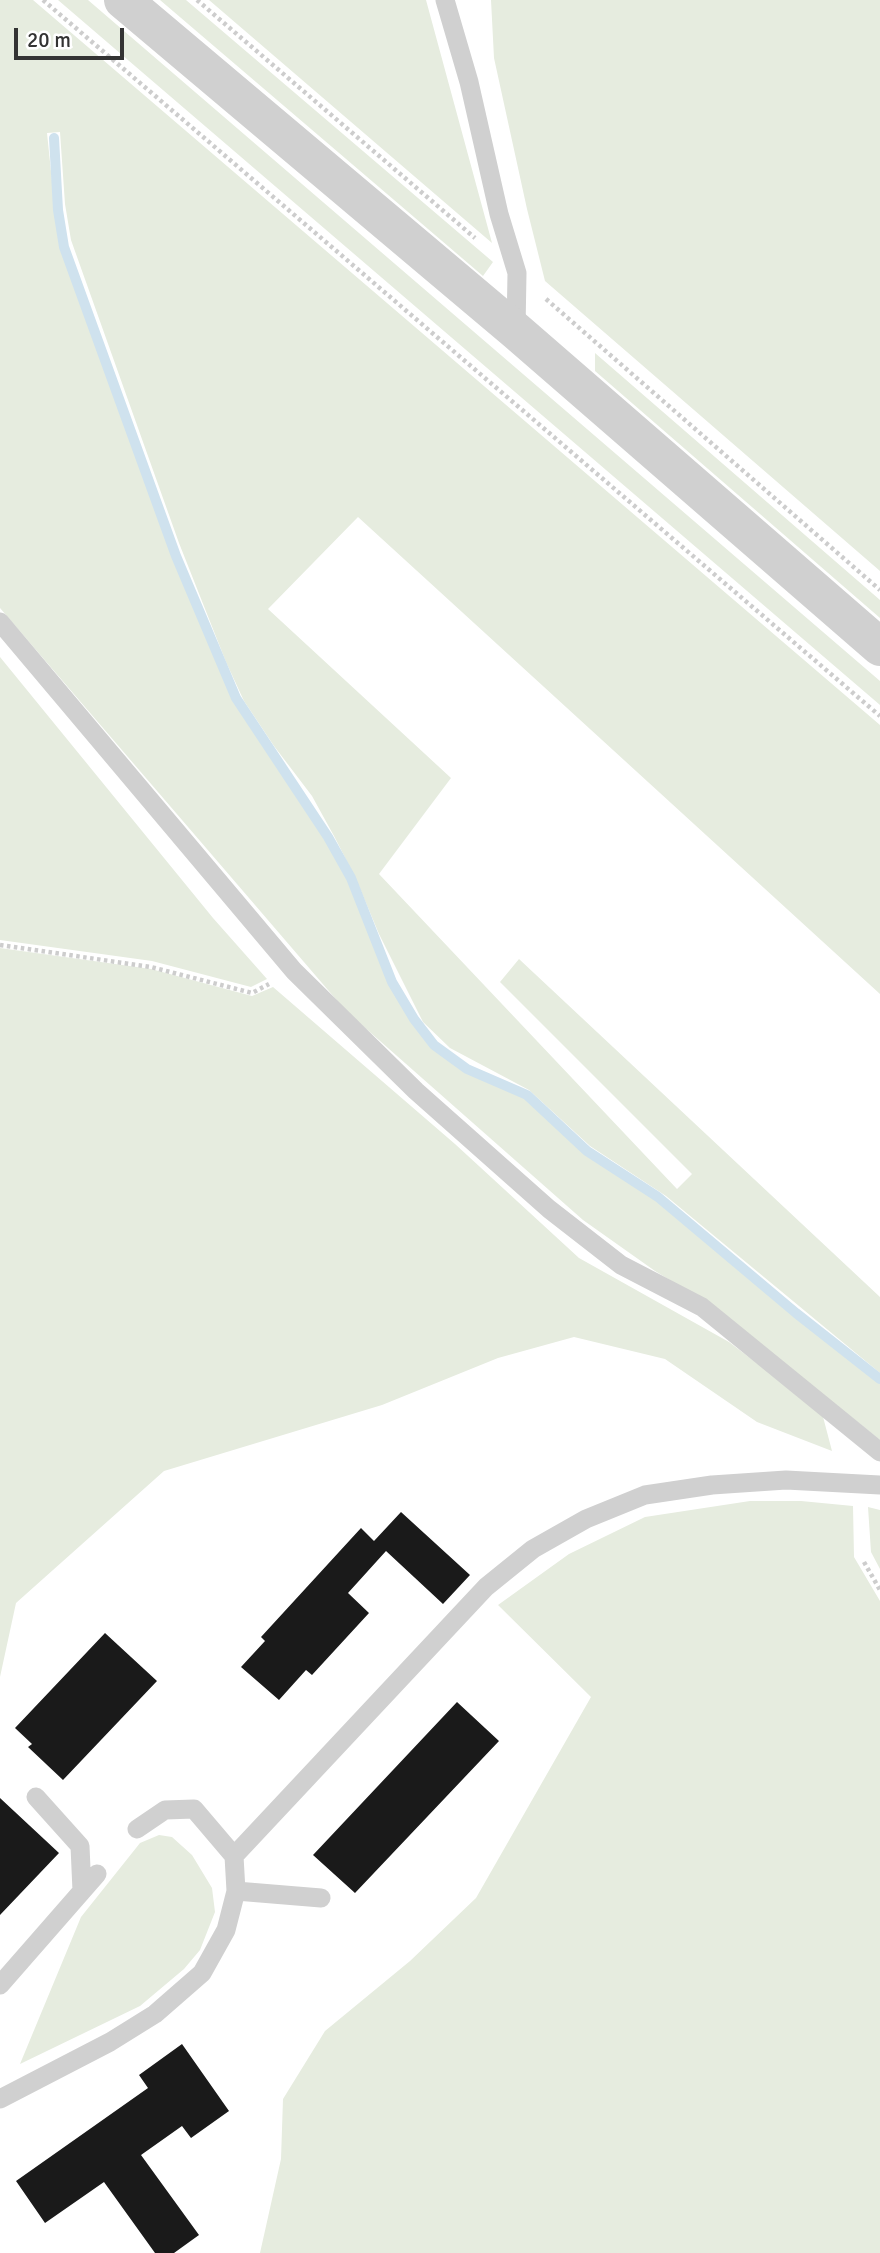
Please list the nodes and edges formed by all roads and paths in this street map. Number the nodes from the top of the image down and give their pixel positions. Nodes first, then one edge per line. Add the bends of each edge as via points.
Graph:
1 (43, 0) edge
2 (123, 0) edge
3 (445, 0) edge
4 (516, 331) junction
5 (0, 622) edge
6 (880, 647) edge
7 (880, 716) edge
8 (0, 945) edge
9 (294, 971) junction
10 (880, 1452) edge
11 (880, 1485) edge
12 (864, 1562) dead end
13 (880, 1590) edge
14 (36, 1797) dead end
15 (137, 1829) dead end
16 (234, 1856) junction
17 (97, 1874) dead end
18 (82, 1891) junction
19 (236, 1892) junction
20 (321, 1898) dead end
21 (0, 1985) edge
22 (0, 2099) edge

1 - 7 path
2 - 4 street
3 - 4 lane via 517,274
4 - 6 street
5 - 9 lane
8 - 9 path via 151,967 252,993
9 - 10 lane via 416,1091 549,1209 621,1265 702,1307
11 - 16 lane via 786,1480 645,1495 543,1543 486,1587
12 - 13 path
14 - 18 lane via 80,1846
15 - 16 lane via 165,1810 194,1809
16 - 19 lane
17 - 18 lane
18 - 21 lane
19 - 20 lane
19 - 22 lane via 226,1930 202,1973 155,2014

